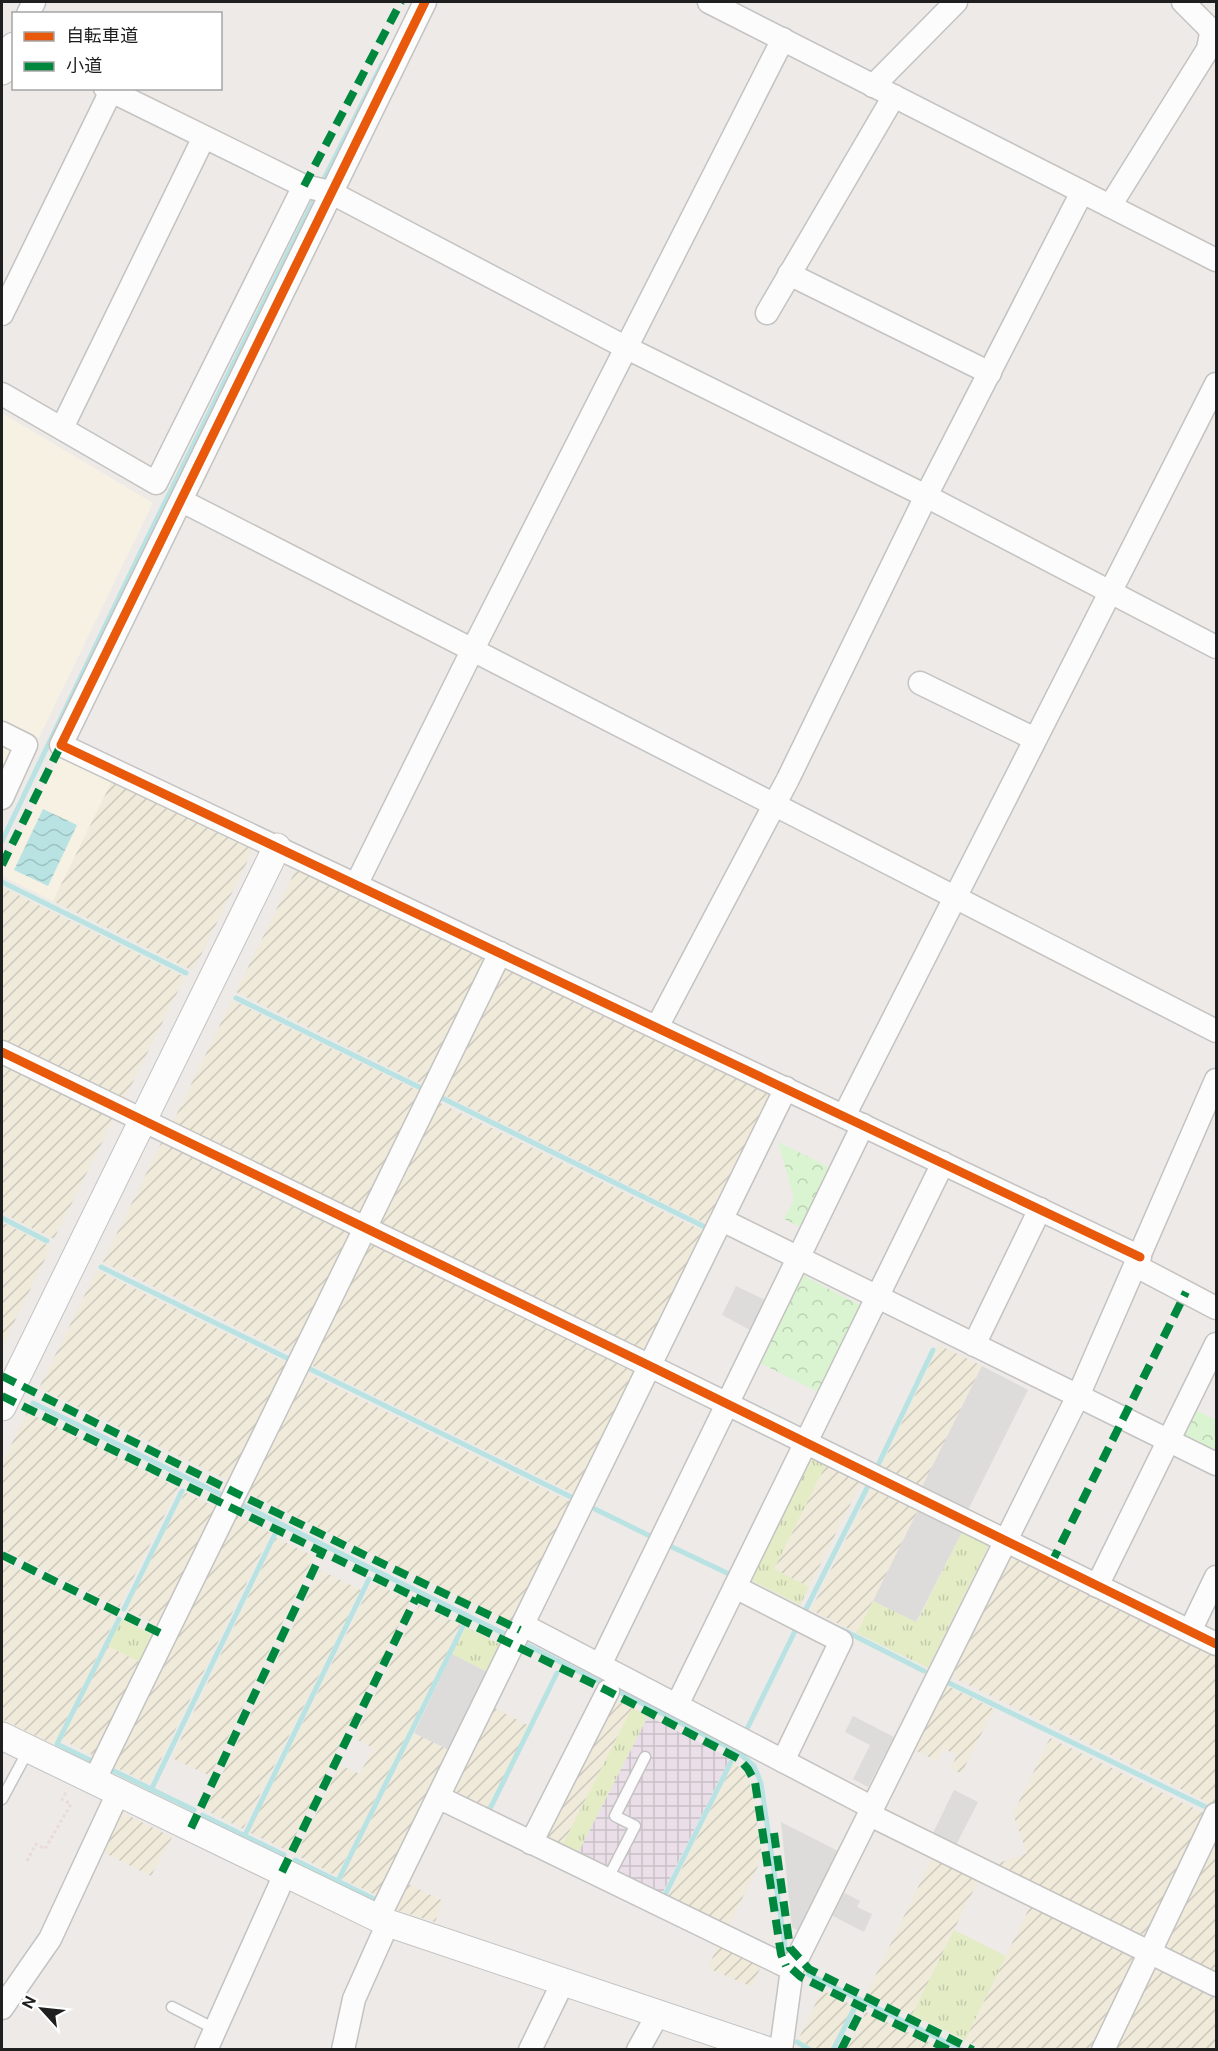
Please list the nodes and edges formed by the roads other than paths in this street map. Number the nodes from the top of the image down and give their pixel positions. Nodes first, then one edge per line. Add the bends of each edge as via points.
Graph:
1 (426, 2) edge
2 (709, 2) edge
3 (956, 2) edge
4 (1183, 2) edge
5 (783, 39) junction
6 (12, 48) edge
7 (2, 71) edge
8 (873, 86) junction
9 (108, 90) edge
10 (894, 96) junction
11 (204, 137) junction
12 (318, 189) junction
13 (1082, 192) junction
14 (1110, 206) junction
15 (1216, 261) edge
16 (789, 274) junction
17 (766, 313) dead end
18 (2, 314) edge
19 (626, 347) junction
20 (990, 373) junction
21 (1216, 384) edge
22 (2, 394) edge
23 (62, 428) junction
24 (926, 496) junction
25 (182, 501) junction
26 (1110, 593) junction
27 (1216, 647) edge
28 (472, 651) junction
29 (920, 683) dead end
30 (2, 733) edge
31 (1035, 739) junction
32 (2, 798) edge
33 (774, 805) junction
34 (277, 848) junction
35 (356, 885) junction
36 (954, 898) junction
37 (500, 953) junction
38 (657, 1027) junction
39 (1216, 1031) edge
40 (2, 1052) edge
41 (1216, 1080) edge
42 (786, 1088) junction
43 (142, 1119) junction
44 (854, 1120) junction
45 (943, 1163) junction
46 (1040, 1209) junction
47 (722, 1220) junction
48 (365, 1228) junction
49 (798, 1258) junction
50 (1138, 1261) junction
51 (877, 1297) junction
52 (1216, 1308) edge
53 (1216, 1344) edge
54 (974, 1345) junction
55 (650, 1366) junction
56 (1078, 1396) junction
57 (727, 1404) junction
58 (2, 1407) edge
59 (1169, 1441) junction
60 (805, 1443) junction
61 (1216, 1464) edge
62 (1005, 1541) junction
63 (1216, 1577) edge
64 (1097, 1586) junction
65 (735, 1587) junction
66 (1190, 1631) junction
67 (518, 1634) junction
68 (1216, 1644) edge
69 (600, 1665) junction
70 (608, 1691) dead end
71 (677, 1705) junction
72 (2, 1736) edge
73 (29, 1749) junction
74 (645, 1757) dead end
75 (783, 1761) junction
76 (86, 1777) junction
77 (118, 1792) junction
78 (438, 1797) junction
79 (2, 1799) edge
80 (872, 1812) junction
81 (1216, 1814) edge
82 (531, 1843) junction
83 (285, 1874) junction
84 (607, 1880) junction
85 (383, 1921) junction
86 (1151, 1952) junction
87 (792, 1969) junction
88 (563, 1982) junction
89 (1216, 1985) edge
90 (172, 2007) dead end
91 (2, 2008) edge
92 (658, 2014) junction
93 (210, 2039) edge
94 (343, 2049) edge
95 (530, 2049) edge
96 (638, 2049) edge
97 (766, 2049) edge
98 (781, 2049) edge
99 (1103, 2049) edge

1 - 12 street
2 - 5 street
3 - 8 street
4 - 14 street via 1208,27 1208,50
5 - 8 street
5 - 19 street
6 - 7 street
8 - 10 street
9 - 11 street
9 - 18 street
10 - 13 street
10 - 16 street
11 - 12 street
11 - 23 street
12 - 19 street
12 - 23 street via 156,483
12 - 25 street
13 - 14 street
13 - 20 street
14 - 15 street
16 - 17 street
16 - 20 street
19 - 24 street
19 - 28 street
20 - 24 street
21 - 26 street
22 - 23 street
24 - 26 street
24 - 33 street
25 - 28 street
25 - 34 street via 61,744
26 - 27 street
26 - 31 street
28 - 33 street
28 - 35 street
29 - 31 street
30 - 32 street via 27,745
31 - 36 street
33 - 36 street
33 - 38 street
34 - 35 street
34 - 43 street
35 - 37 street
36 - 39 street
36 - 44 street
37 - 38 street
37 - 48 street
38 - 42 street
40 - 43 street
41 - 50 street
42 - 44 street
42 - 47 street
43 - 48 street
43 - 58 street
44 - 45 street
44 - 49 street
45 - 46 street
45 - 51 street
46 - 50 street
46 - 54 street
47 - 49 street
47 - 55 street
48 - 55 street
48 - 76 street via 232,1501
49 - 51 street
49 - 57 street
50 - 52 street
50 - 56 street
51 - 54 street
51 - 60 street
53 - 59 street
54 - 56 street
55 - 57 street
55 - 67 street
56 - 59 street
56 - 62 street
57 - 60 street
57 - 69 street
59 - 61 street
59 - 64 street
60 - 62 street
60 - 65 street
62 - 64 street
62 - 80 street
63 - 66 street
64 - 66 street
65 - 71 street
65 - 75 street via 841,1641
66 - 68 street
67 - 69 street
67 - 78 street
69 - 71 street
70 - 82 street
71 - 75 street
72 - 73 street
73 - 76 street
73 - 79 lane
74 - 84 lane via 615,1816 635,1826
75 - 80 street
76 - 77 street
77 - 83 street
77 - 91 street via 50,1939
78 - 82 street
78 - 85 street
80 - 86 street
80 - 87 street
81 - 86 street
82 - 84 street
83 - 85 street
83 - 93 street
84 - 87 street
85 - 88 street
85 - 94 street via 354,1999
86 - 89 street
86 - 99 street
87 - 98 street
88 - 92 street
88 - 95 street
90 - 93 lane
92 - 96 street
92 - 97 street

